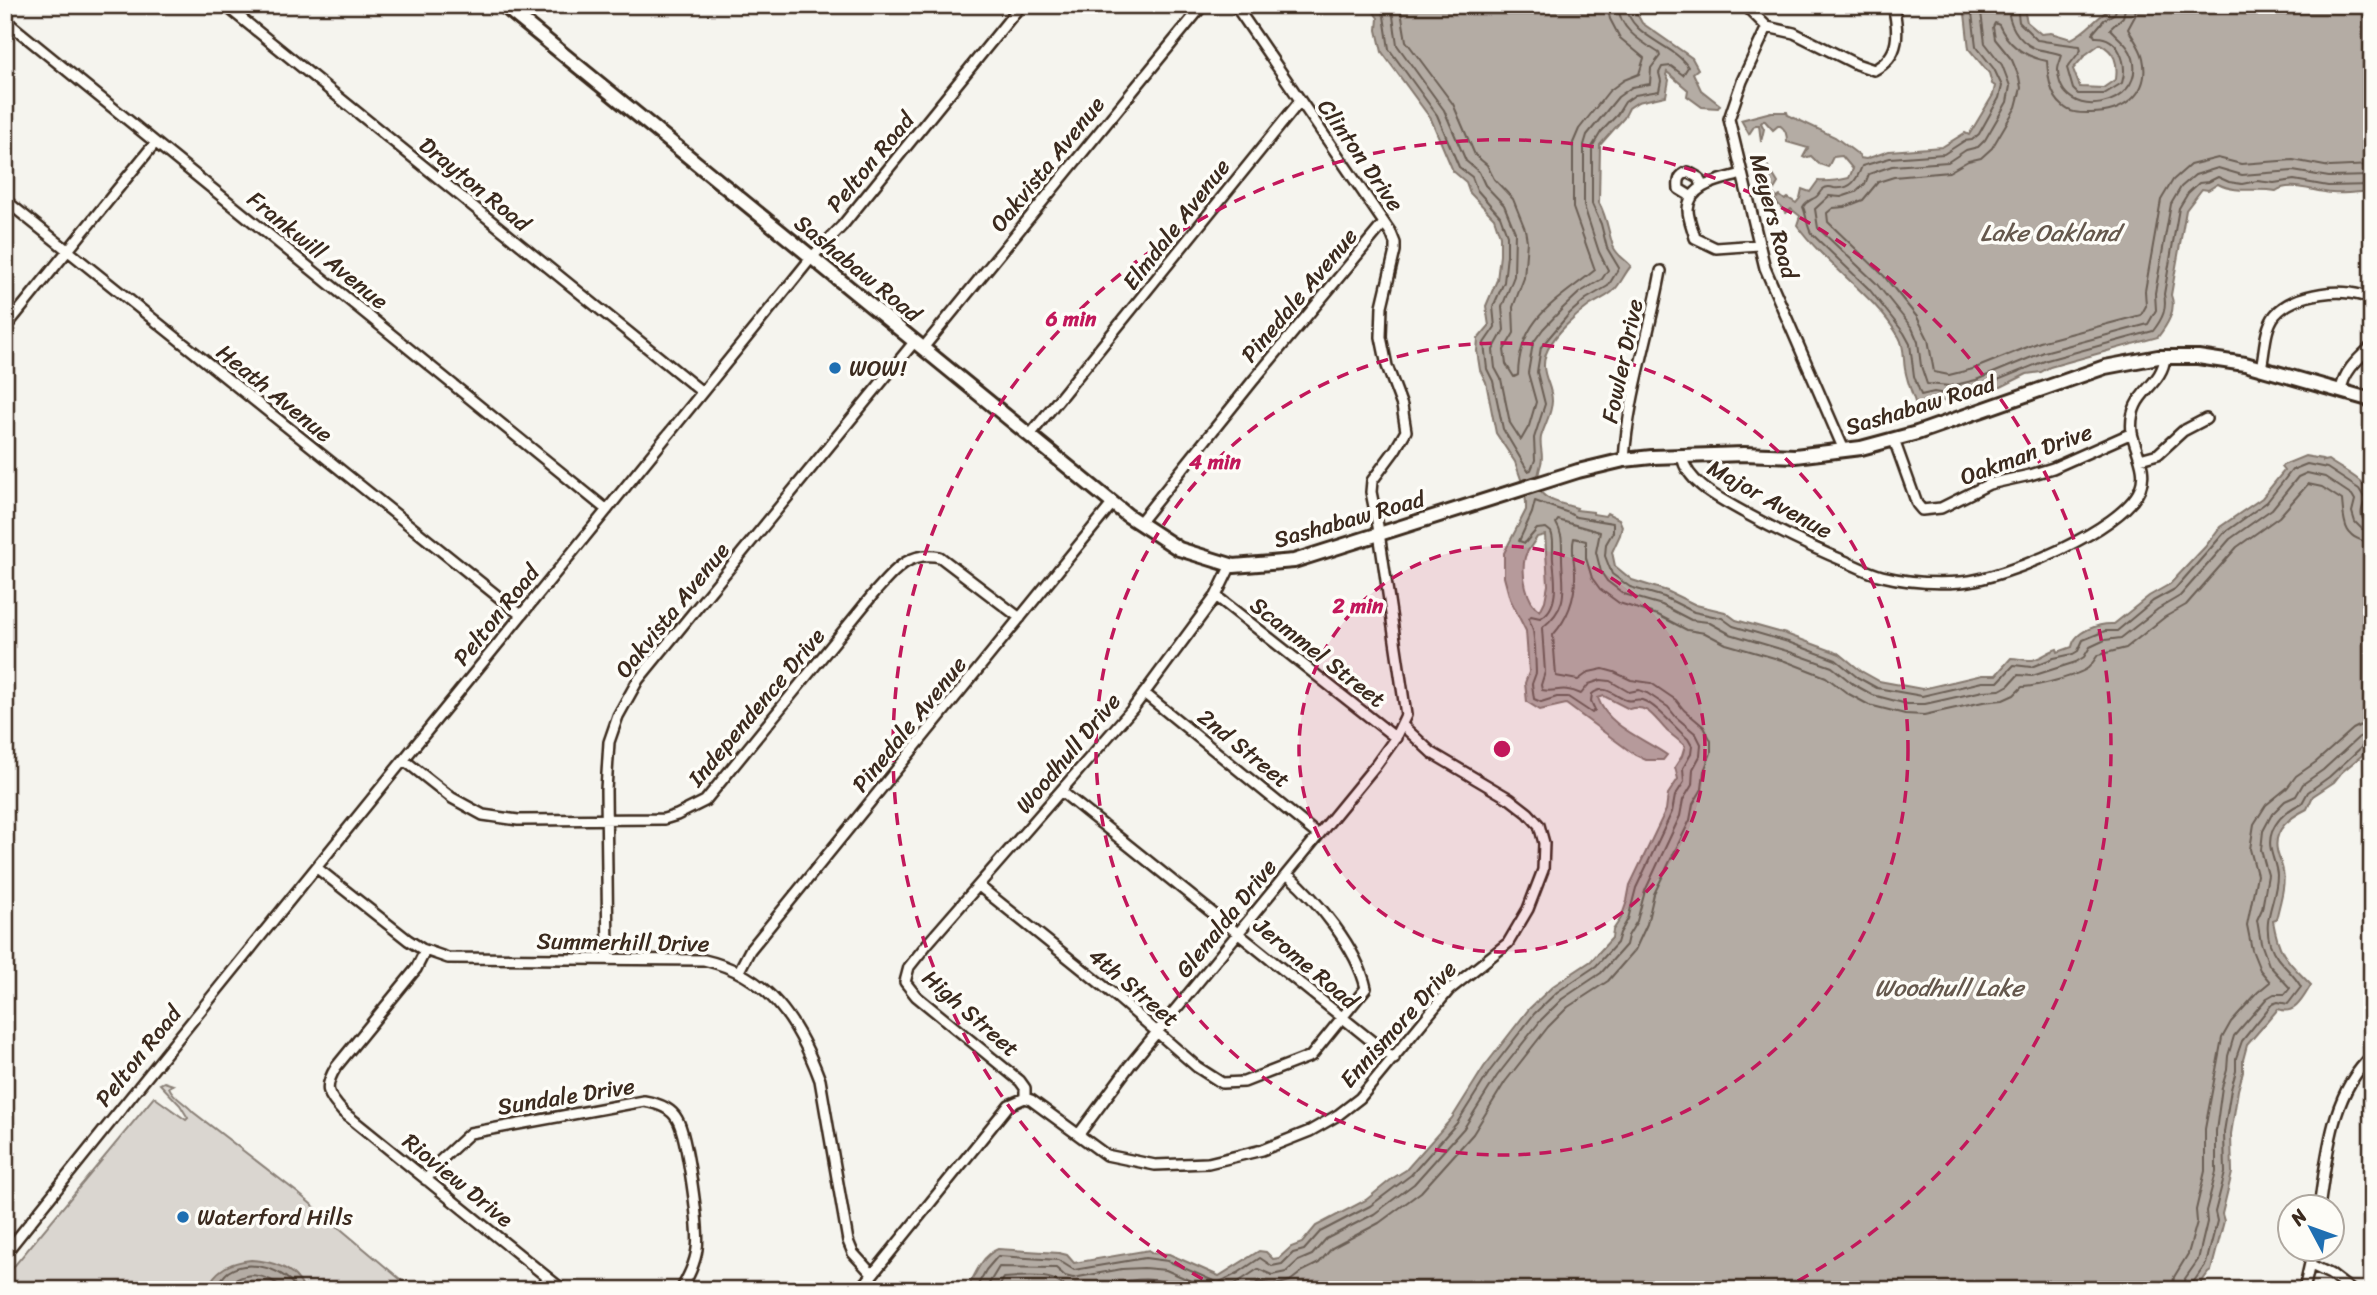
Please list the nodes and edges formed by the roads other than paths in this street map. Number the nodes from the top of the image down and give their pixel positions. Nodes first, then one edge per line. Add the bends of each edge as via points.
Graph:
1 (225, 5) edge
2 (503, 5) edge
3 (1021, 5) edge
4 (1203, 5) edge
5 (1235, 5) edge
6 (1745, 5) edge
7 (1893, 5) edge
8 (5, 20) edge
9 (1767, 27) junction
10 (1300, 101) junction
11 (155, 142) junction
12 (1742, 174) junction
13 (1702, 186) junction
14 (1692, 197) junction
15 (5, 200) edge
16 (1384, 223) junction
17 (1759, 245) junction
18 (68, 251) junction
19 (811, 257) junction
20 (1661, 271) dead end
21 (2372, 300) edge
22 (5, 328) edge
23 (919, 345) junction
24 (2372, 346) edge
25 (2165, 357) junction
26 (2261, 368) junction
27 (2341, 391) junction
28 (702, 392) junction
29 (2372, 400) edge
30 (2206, 419) dead end
31 (2132, 433) junction
32 (1030, 435) junction
33 (1894, 440) junction
34 (1844, 450) junction
35 (1682, 457) junction
36 (2140, 458) junction
37 (1624, 460) junction
38 (1113, 503) junction
39 (607, 510) junction
40 (1139, 523) junction
41 (1379, 536) junction
42 (1231, 565) junction
43 (1216, 596) junction
44 (521, 615) junction
45 (1020, 618) junction
46 (1144, 693) junction
47 (1402, 725) junction
48 (1396, 737) junction
49 (404, 760) junction
50 (1062, 792) junction
51 (607, 820) junction
52 (1318, 835) junction
53 (317, 868) junction
54 (1287, 874) junction
55 (979, 886) junction
56 (1240, 933) junction
57 (425, 951) junction
58 (918, 955) joint
59 (608, 959) junction
60 (739, 971) junction
61 (1342, 1017) junction
62 (1158, 1032) junction
63 (2372, 1056) edge
64 (1394, 1059) junction
65 (1025, 1098) junction
66 (1079, 1134) junction
67 (426, 1180) junction
68 (2321, 1194) edge
69 (5, 1254) edge
70 (2311, 1265) joint
71 (872, 1275) junction
72 (563, 1290) edge
73 (681, 1290) edge
74 (860, 1290) edge
75 (2304, 1290) edge
76 (2351, 1290) edge

1 - 28 street, Drayton Road
2 - 19 street, Sashabaw Road
3 - 19 street, Pelton Road via 842,226
4 - 23 street, Oakvista Avenue
5 - 10 street, Clinton Drive
6 - 9 street
7 - 9 street via 1895,47 1889,60 1874,70 1794,33
8 - 11 street, Frankwill Avenue
9 - 12 street, Meyers Road via 1729,119
10 - 16 street, Clinton Drive
10 - 32 street, Elmdale Avenue
11 - 18 street
11 - 39 street, Frankwill Avenue
12 - 13 street
12 - 17 street, Meyers Road
13 - 14 street
13 - 14 street via 1699,177 1683,173 1679,188
14 - 17 street via 1688,210 1695,238 1716,248
15 - 18 street, Heath Avenue
16 - 40 street, Pinedale Avenue
16 - 41 street, Clinton Drive via 1395,243 1382,306 1381,337 1406,430 1372,481
17 - 34 street, Meyers Road via 1772,287
18 - 22 street
18 - 44 street, Heath Avenue
19 - 23 street, Sashabaw Road
19 - 28 street, Pelton Road
20 - 37 street, Fowler Drive via 1628,414
21 - 26 street via 2344,292 2286,305 2270,324
23 - 32 street, Sashabaw Road
23 - 51 street, Oakvista Avenue via 628,696 609,742
24 - 27 street via 2345,376
25 - 26 street, Sashabaw Road via 2198,357
25 - 31 street via 2163,370 2135,405 2130,418
25 - 33 street, Sashabaw Road via 2105,367
26 - 27 street, Sashabaw Road
27 - 29 street, Sashabaw Road
28 - 39 street, Pelton Road
30 - 36 street via 2183,431 2158,454
31 - 33 street, Oakman Drive via 2053,468 1989,484 1931,510 1922,510 1917,503
31 - 36 street, Major Avenue
32 - 38 street, Sashabaw Road
33 - 34 street, Sashabaw Road
34 - 35 street, Sashabaw Road via 1795,456
35 - 36 street, Major Avenue via 1690,476 1796,542 1881,576 1937,583 1964,582 2031,562 2112,520 2140,490
35 - 37 street, Sashabaw Road
37 - 41 street, Sashabaw Road
38 - 40 street, Sashabaw Road
38 - 45 street, Pinedale Avenue
39 - 44 street, Pelton Road
40 - 42 street, Sashabaw Road via 1179,549
41 - 42 street, Sashabaw Road via 1294,562
41 - 47 street, Clinton Drive via 1405,693
42 - 43 street, Woodhull Drive
43 - 46 street, Woodhull Drive
43 - 48 street, Scammel Street
44 - 49 street, Pelton Road
45 - 51 street, Independence Drive via 940,557 906,560 705,801 664,819
45 - 60 street, Pinedale Avenue via 750,950
46 - 50 street, Woodhull Drive
46 - 52 street, 2nd Street
47 - 48 street, Glenalda Drive
47 - 64 street, Ennismore Drive via 1432,753 1528,813 1539,825 1544,844 1536,890 1508,943 1449,990
48 - 52 street, Glenalda Drive
49 - 51 street, Independence Drive via 483,816
49 - 53 street, Pelton Road
50 - 55 street, Woodhull Drive
50 - 56 street, Jerome Road
51 - 59 street, Oakvista Avenue
52 - 54 street, Glenalda Drive
53 - 57 street, Summerhill Drive
53 - 69 street, Pelton Road
54 - 56 street, Glenalda Drive
54 - 61 street via 1343,939 1363,973 1366,988
55 - 58 street, Woodhull Drive
55 - 62 street, 4th Street
56 - 61 street, Jerome Road
56 - 62 street, Glenalda Drive
57 - 59 street, Summerhill Drive via 469,959
57 - 67 street, Rioview Drive via 416,969 336,1067 327,1086 343,1112
58 - 65 street, High Street via 905,982 1020,1081 1026,1088
59 - 60 street, Summerhill Drive via 705,960
60 - 71 street, Summerhill Drive via 769,992 810,1055 820,1080 848,1241
61 - 62 street, 4th Street via 1311,1056 1244,1082 1222,1083
61 - 64 street, Jerome Road
62 - 66 street, Glenalda Drive
63 - 68 street via 2356,1073 2341,1103
64 - 66 street, Ennismore Drive via 1360,1098 1310,1131 1262,1150 1208,1163 1128,1161 1106,1155
65 - 66 street, Ennismore Drive
65 - 71 street via 1009,1105
67 - 72 street, Rioview Drive
67 - 73 street, Sundale Drive via 464,1137 484,1129 645,1101 661,1105 677,1118 697,1227 695,1261
70 - 75 street
70 - 76 street
71 - 74 street

